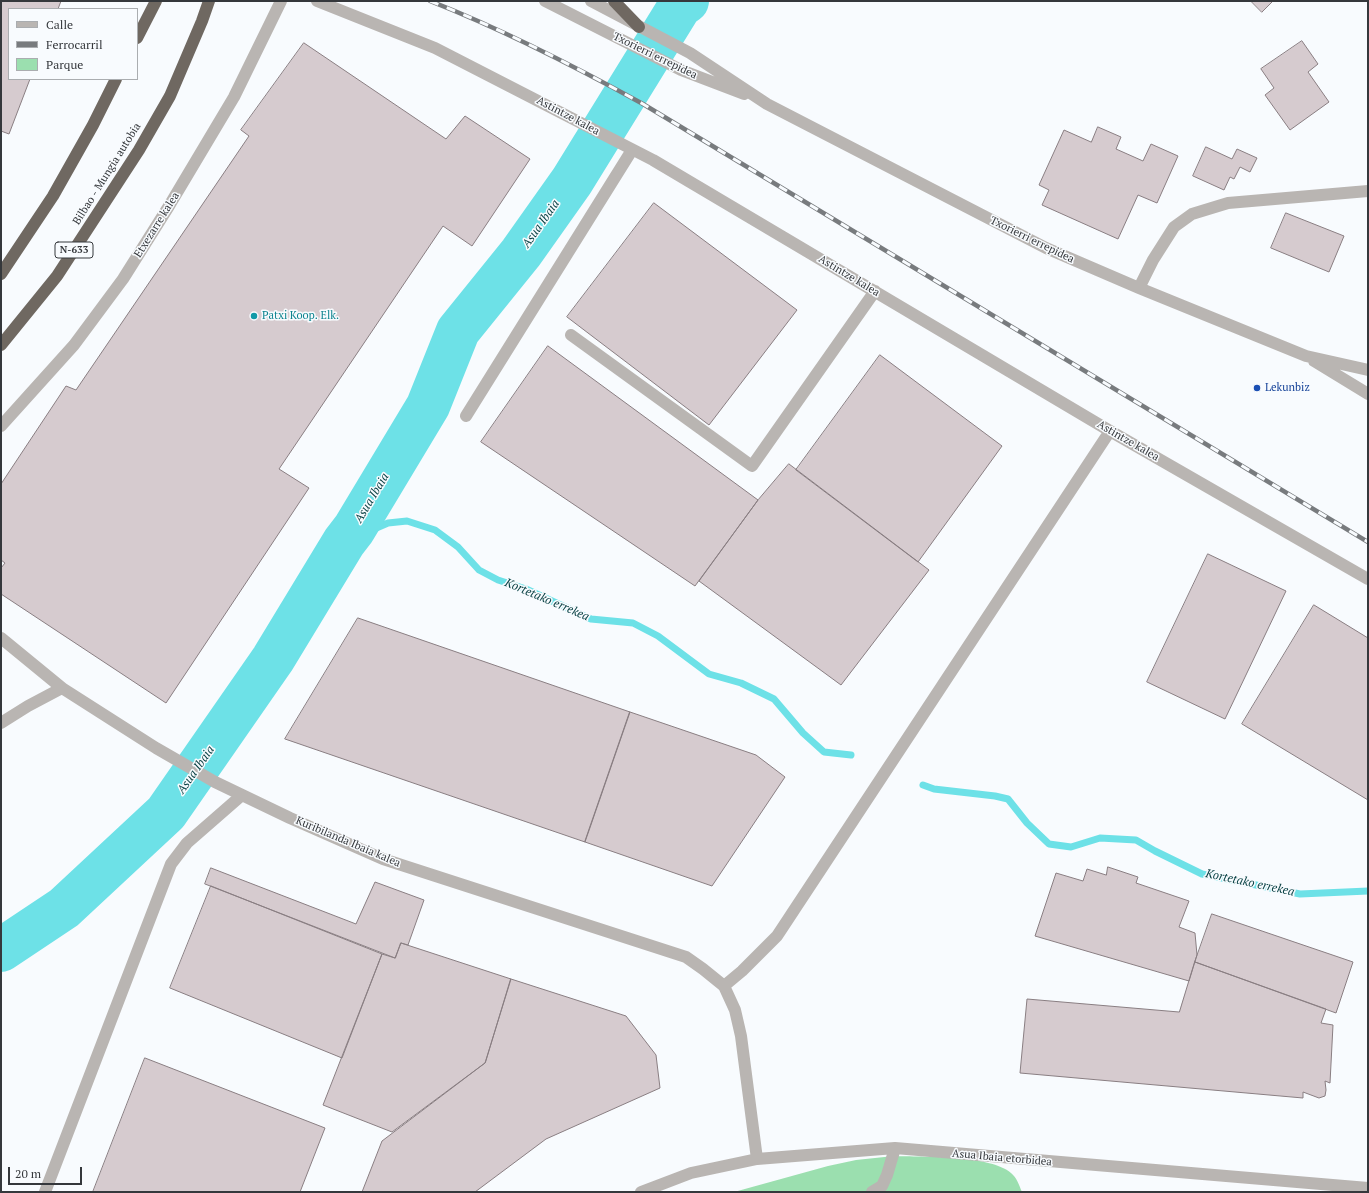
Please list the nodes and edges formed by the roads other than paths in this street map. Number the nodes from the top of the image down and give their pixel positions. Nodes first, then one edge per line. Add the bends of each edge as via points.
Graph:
1 (155, 1) edge
2 (209, 1) edge
3 (281, 1) edge
4 (316, 1) edge
5 (545, 1) edge
6 (591, 1) edge
7 (614, 1) edge
8 (640, 27) junction
9 (138, 36) edge
10 (116, 80) edge
11 (767, 104) junction
12 (627, 147) junction
13 (1368, 191) edge
14 (1, 274) edge
15 (1139, 288) junction
16 (875, 291) junction
17 (571, 335) dead end
18 (1, 345) edge
19 (1306, 356) junction
20 (1368, 370) edge
21 (1368, 394) edge
22 (466, 416) dead end
23 (1, 426) edge
24 (1110, 431) junction
25 (1368, 579) edge
26 (1, 638) edge
27 (62, 688) junction
28 (1, 723) edge
29 (242, 795) junction
30 (724, 986) junction
31 (895, 1148) junction
32 (757, 1159) junction
33 (1368, 1188) edge
34 (45, 1192) edge
35 (641, 1192) edge
36 (872, 1192) edge

1 - 9 highway
2 - 18 highway, Bilbao - Mungia autobia / N-633 via 170,96 139,150 57,276
3 - 23 street, Etxezarre kalea via 234,97 123,279 74,345
4 - 12 street, Astintze kalea via 435,48
5 - 11 street, Txorierri errepidea via 681,70
6 - 8 street, Txorierri errepidea
7 - 8 highway
8 - 11 street, Txorierri errepidea via 690,53
10 - 14 highway via 53,196
11 - 15 street, Txorierri errepidea via 1046,248
12 - 16 street, Astintze kalea via 690,181
12 - 22 street
13 - 15 street via 1228,203 1192,214 1174,228 1153,260
15 - 19 street, Txorierri errepidea
16 - 17 street via 752,466
16 - 24 street, Astintze kalea
19 - 20 street, Txorierri errepidea
19 - 21 street, Txorierri errepidea
24 - 25 street, Astintze kalea
24 - 30 street via 777,936
26 - 27 street, Kuribilanda Ibaia kalea
27 - 28 street
27 - 29 street, Kuribilanda Ibaia kalea via 156,748
29 - 30 street, Kuribilanda Ibaia kalea via 383,859 686,957
29 - 34 street via 187,843 171,864
30 - 32 street via 735,1010 741,1036
31 - 32 street, Asua Ibaia etorbidea
31 - 33 street, Asua Ibaia etorbidea
31 - 36 street via 882,1186
32 - 35 street, Asua Ibaia etorbidea via 691,1173

